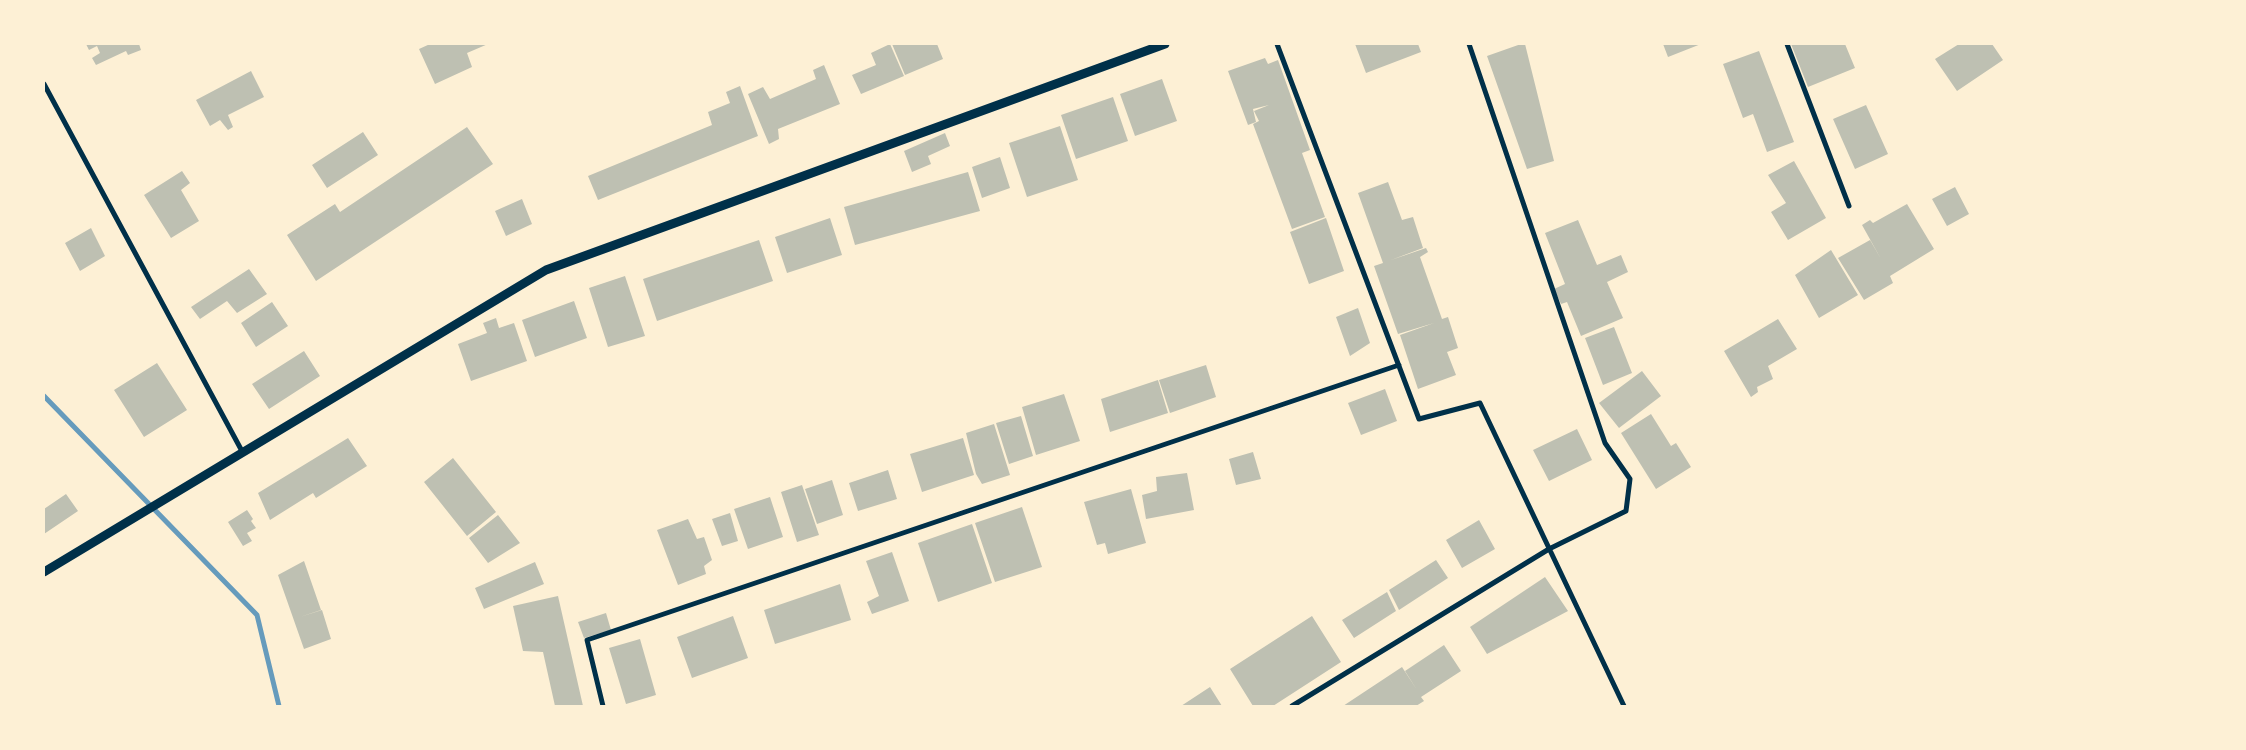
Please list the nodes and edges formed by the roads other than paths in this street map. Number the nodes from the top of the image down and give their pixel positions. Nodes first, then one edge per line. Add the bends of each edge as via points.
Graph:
1 (1165, 44) edge
2 (1277, 44) edge
3 (1469, 44) edge
4 (1787, 44) edge
5 (44, 84) edge
6 (1849, 206) dead end
7 (1399, 365) junction
8 (244, 453) junction
9 (1550, 549) junction
10 (44, 572) edge
11 (604, 706) edge
12 (1292, 706) edge
13 (1624, 706) edge

1 - 8 street via 546,270
2 - 7 street
3 - 9 street via 1605,443 1630,479 1626,511
4 - 6 street
5 - 8 street
7 - 9 street via 1419,419 1480,403
7 - 11 street via 587,640
8 - 10 street
9 - 12 street
9 - 13 street

